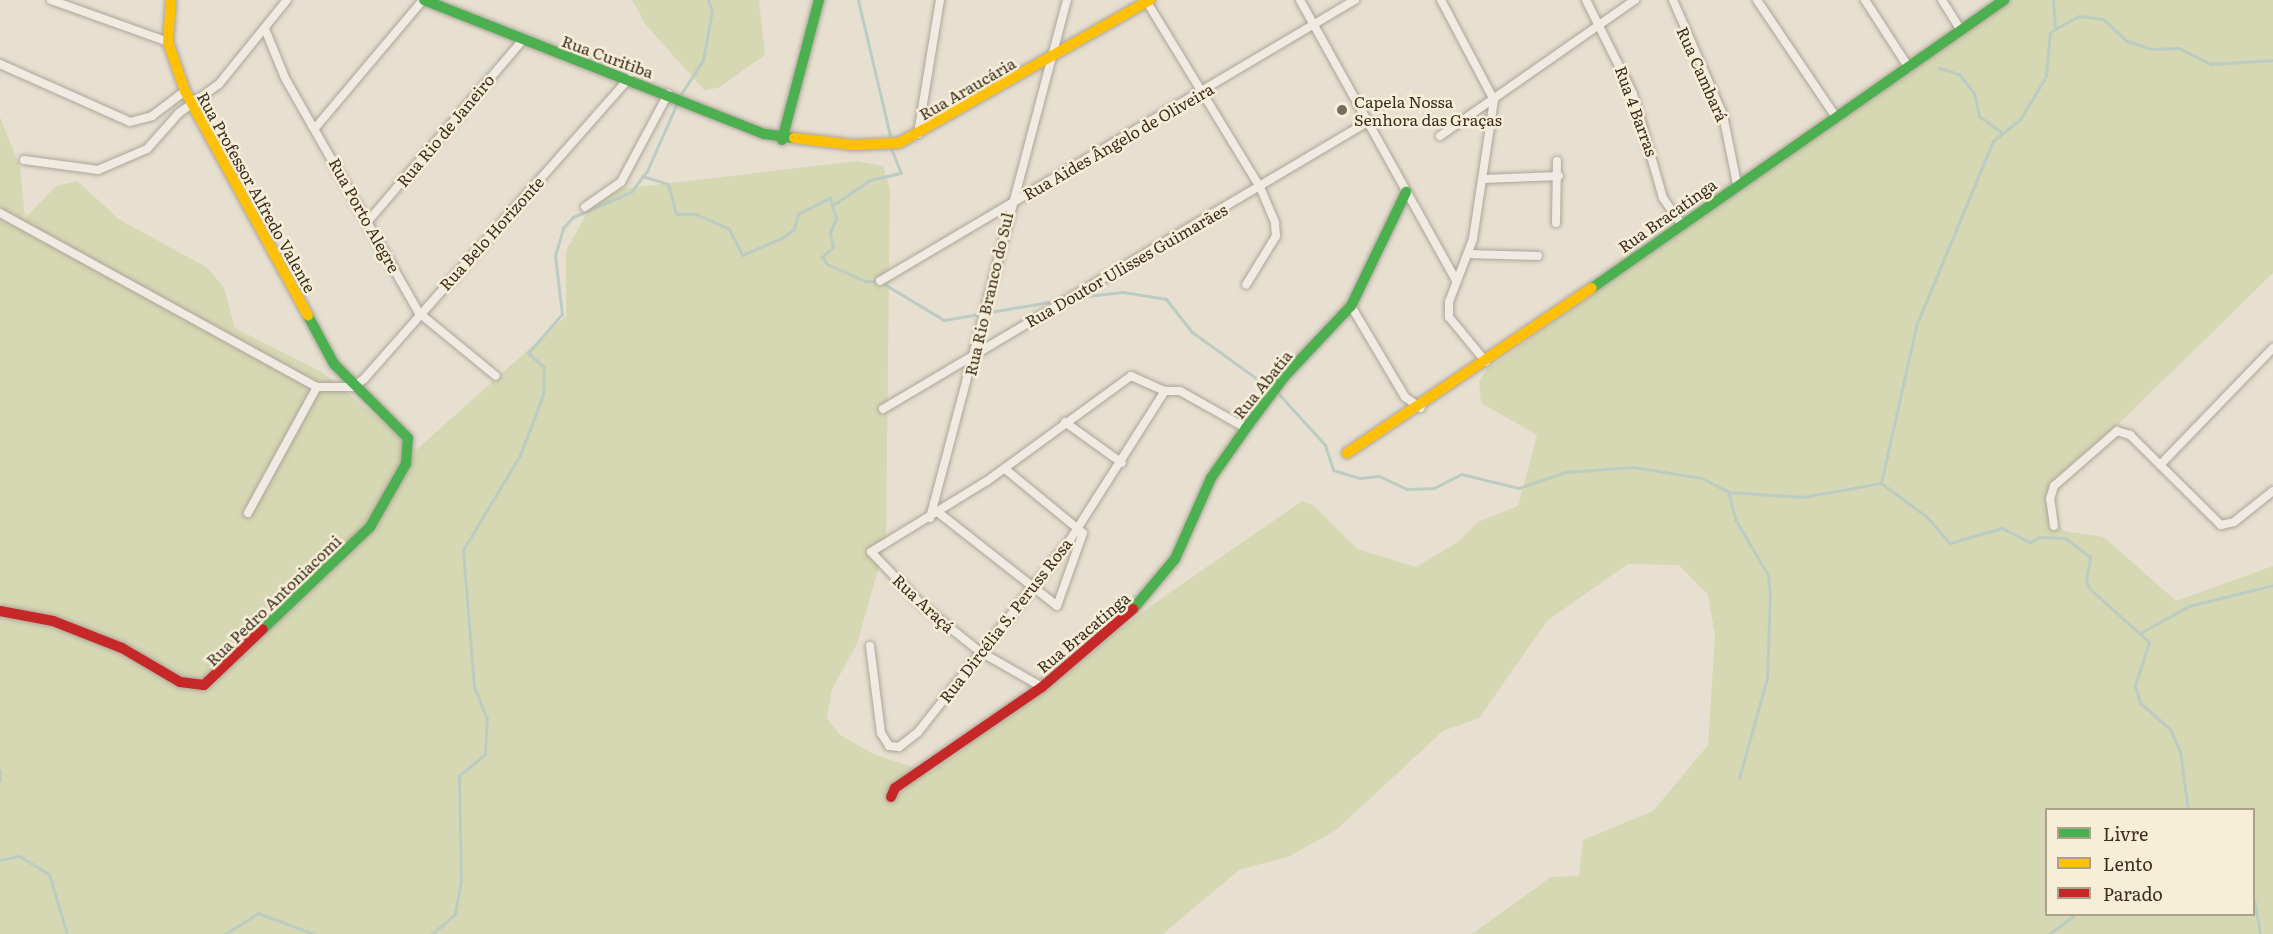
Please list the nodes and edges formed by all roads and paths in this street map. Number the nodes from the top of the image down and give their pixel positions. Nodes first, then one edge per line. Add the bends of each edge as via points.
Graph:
1 (51, 0) edge
2 (171, 0) edge
3 (288, 0) edge
4 (424, 0) edge
5 (819, 0) edge
6 (940, 0) edge
7 (1067, 0) edge
8 (1300, 0) edge
9 (1354, 0) edge
10 (1441, 0) edge
11 (1586, 0) edge
12 (1635, 0) edge
13 (1673, 0) edge
14 (1757, 0) edge
15 (1865, 0) edge
16 (1942, 0) edge
17 (2004, 0) edge
18 (1148, 1) edge
19 (1315, 24) junction
20 (1602, 24) junction
21 (265, 28) junction
22 (1961, 30) junction
23 (522, 40) junction
24 (168, 42) junction
25 (1050, 58) junction
26 (0, 64) edge
27 (1909, 68) junction
28 (629, 78) junction
29 (185, 91) junction
30 (1202, 93) junction
31 (668, 94) junction
32 (1494, 100) junction
33 (192, 104) junction
34 (1836, 117) junction
35 (1369, 121) junction
36 (315, 127) junction
37 (918, 134) junction
38 (1440, 136) dead end
39 (782, 140) junction
40 (24, 160) dead end
41 (1557, 161) dead end
42 (1559, 176) junction
43 (1483, 179) junction
44 (1737, 184) junction
45 (1260, 187) junction
46 (1406, 192) junction
47 (1009, 205) junction
48 (585, 207) dead end
49 (0, 213) edge
50 (369, 220) junction
51 (1556, 223) dead end
52 (1681, 224) junction
53 (1468, 255) junction
54 (1538, 256) dead end
55 (880, 280) dead end
56 (1456, 280) junction
57 (1246, 285) dead end
58 (1351, 306) junction
59 (418, 313) junction
60 (2273, 348) edge
61 (976, 354) junction
62 (1486, 362) junction
63 (496, 376) dead end
64 (317, 387) junction
65 (353, 387) junction
66 (1165, 391) junction
67 (1421, 408) junction
68 (883, 409) dead end
69 (1065, 422) junction
70 (1246, 428) junction
71 (1347, 453) dead end
72 (1122, 463) junction
73 (2160, 465) junction
74 (1005, 469) junction
75 (2271, 496) edge
76 (387, 504) joint
77 (248, 513) dead end
78 (939, 513) junction
79 (930, 518) junction
80 (1079, 526) junction
81 (2054, 526) dead end
82 (1030, 589) junction
83 (1144, 599) joint
84 (0, 611) edge
85 (870, 646) dead end
86 (979, 651) junction
87 (1042, 687) junction
88 (891, 797) dead end

1 - 24 street
2 - 24 street, Rua Professor Alfredo Valente
3 - 21 street
4 - 23 street, Rua Curitiba
4 - 36 street
5 - 39 street
6 - 37 street
7 - 25 street, Rua Rio Branco do Sul
8 - 19 street
9 - 19 street, Rua Aides Ângelo de Oliveira
10 - 32 street
11 - 20 street, Rua 4 Barras
12 - 20 street
13 - 44 street, Rua Cambará via 1723,115
14 - 34 street
15 - 27 street
16 - 22 street
17 - 22 street, Rua Bracatinga
18 - 25 street, Rua Araucária
18 - 30 street
19 - 30 street, Rua Aides Ângelo de Oliveira
19 - 35 street
20 - 32 street
20 - 52 street, Rua 4 Barras via 1633,94 1663,198
21 - 33 street via 219,84
21 - 36 street, Rua Porto Alegre via 285,78
22 - 27 street, Rua Bracatinga
23 - 28 street, Rua Curitiba
23 - 50 street, Rua Rio de Janeiro
24 - 29 street, Rua Professor Alfredo Valente
25 - 37 street, Rua Araucária
25 - 47 street, Rua Rio Branco do Sul
26 - 29 street via 130,122 152,116
27 - 34 street, Rua Bracatinga
28 - 31 street, Rua Curitiba
28 - 59 street, Rua Belo Horizonte
29 - 33 street, Rua Professor Alfredo Valente
30 - 45 street
30 - 47 street, Rua Aides Ângelo de Oliveira
31 - 39 street, Rua Curitiba
31 - 48 street via 621,182
32 - 38 street
32 - 43 street
33 - 40 street via 147,150 105,169
33 - 65 street, Rua Professor Alfredo Valente via 334,364
34 - 44 street, Rua Bracatinga
35 - 45 street, Rua Doutor Ulisses Guimarães
35 - 46 street
36 - 50 street, Rua Porto Alegre
37 - 39 street, Rua Araucária via 899,142 854,145
41 - 42 street
42 - 43 street
42 - 51 street
43 - 53 street
44 - 52 street, Rua Bracatinga
45 - 57 street via 1275,236
45 - 61 street, Rua Doutor Ulisses Guimarães
46 - 56 street
46 - 58 street, Rua Abatia via 1388,220
47 - 55 street, Rua Aides Ângelo de Oliveira
47 - 61 street, Rua Rio Branco do Sul
49 - 64 street
50 - 59 street, Rua Porto Alegre
52 - 62 street, Rua Bracatinga
53 - 54 street
53 - 56 street
56 - 62 street via 1449,316
58 - 67 street via 1405,397
58 - 70 street, Rua Abatia via 1284,377
59 - 63 street, Rua Porto Alegre
59 - 65 street, Rua Belo Horizonte
60 - 73 street
61 - 68 street, Rua Doutor Ulisses Guimarães
61 - 79 street, Rua Rio Branco do Sul
62 - 67 street, Rua Bracatinga
64 - 65 street
64 - 77 street
65 - 76 street, Rua Professor Alfredo Valente via 408,438 406,465
66 - 69 street via 1131,376
66 - 70 street via 1180,391
66 - 72 street, Rua Dircélia S. Peruss Rosa
67 - 71 street, Rua Bracatinga
69 - 72 street
69 - 74 street
70 - 83 street, Rua Abatia via 1211,478 1175,559
72 - 80 street, Rua Dircélia S. Peruss Rosa
73 - 75 street via 2221,525 2234,522
73 - 81 street via 2130,435 2117,431 2106,436 2054,486 2049,499
74 - 78 street
74 - 80 street
76 - 84 street, Rua Pedro Antoniacomi via 351,547 204,685 180,682 122,648 53,621
78 - 79 street
78 - 82 street
79 - 86 street, Rua Araçá via 872,552 924,607
80 - 82 street, Rua Dircélia S. Peruss Rosa
80 - 82 street via 1080,552 1054,607
82 - 86 street, Rua Dircélia S. Peruss Rosa
83 - 87 street, Rua Bracatinga
85 - 86 street, Rua Dircélia S. Peruss Rosa via 881,733 889,746 899,747 918,732
86 - 87 street, Rua Araçá
87 - 88 street, Rua Bracatinga via 895,788

